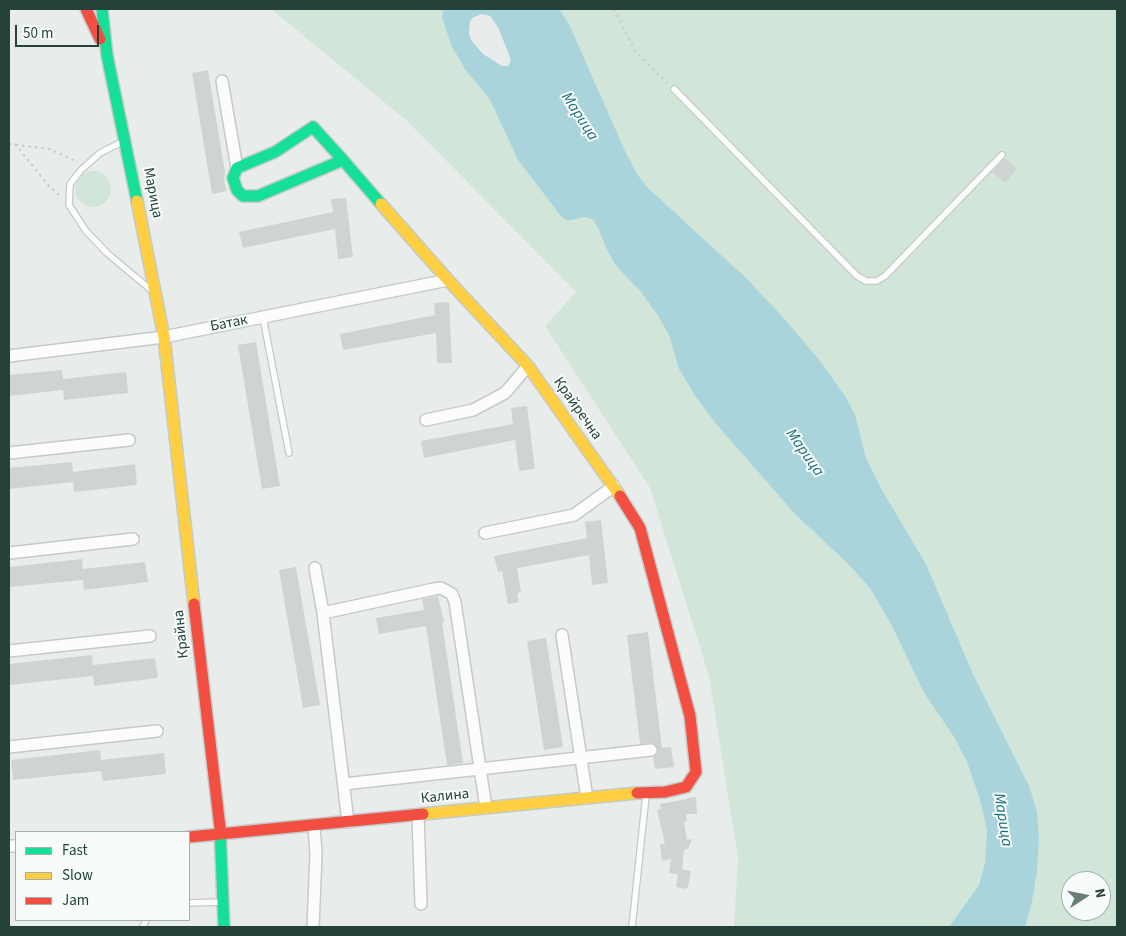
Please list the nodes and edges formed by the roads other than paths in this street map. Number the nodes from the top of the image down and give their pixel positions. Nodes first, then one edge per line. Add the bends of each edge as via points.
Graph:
1 (86, 9) edge
2 (102, 9) edge
3 (107, 55) junction
4 (222, 81) dead end
5 (674, 89) road end
6 (126, 140) junction
7 (1002, 155) dead end
8 (343, 160) junction
9 (236, 168) junction
10 (448, 280) junction
11 (157, 296) junction
12 (263, 317) junction
13 (164, 337) junction
14 (9, 356) edge
15 (528, 366) junction
16 (426, 420) dead end
17 (129, 440) dead end
18 (9, 453) edge
19 (289, 453) dead end
20 (614, 486) junction
21 (486, 533) dead end
22 (133, 539) dead end
23 (9, 553) edge
24 (315, 568) dead end
25 (323, 613) junction
26 (562, 635) dead end
27 (150, 636) dead end
28 (9, 651) edge
29 (157, 731) dead end
30 (9, 746) edge
31 (651, 750) dead end
32 (581, 758) junction
33 (480, 769) junction
34 (696, 772) joint
35 (344, 784) junction
36 (646, 793) junction
37 (587, 798) junction
38 (486, 808) junction
39 (418, 815) junction
40 (348, 822) junction
41 (314, 826) junction
42 (222, 835) junction
43 (190, 837) edge
44 (223, 902) junction
45 (190, 903) edge
46 (421, 904) dead end
47 (224, 927) edge
48 (313, 927) edge
49 (632, 927) edge

1 - 3 street, Марица
2 - 3 street, Марица
3 - 6 street, Марица
4 - 9 street
5 - 7 lane via 857,276 866,281 877,281 885,276
6 - 11 street, Марица
6 - 11 lane via 100,153 70,184 69,205 86,231 108,254
8 - 9 street, Крайречна via 313,127 275,152
8 - 9 street via 258,196 243,196 237,190 233,178
8 - 10 street, Крайречна
10 - 12 street, Батак
10 - 15 street, Крайречна
11 - 13 street, Марица
12 - 13 street, Батак
12 - 19 lane
13 - 14 street, Батак
13 - 42 street, Крайна
15 - 16 street via 505,394 473,410
15 - 20 street, Крайречна
17 - 18 street
20 - 21 street via 574,515
20 - 34 street, Крайречна via 640,528 690,716
22 - 23 street
24 - 25 street
25 - 33 street via 441,588 452,594
25 - 35 street
26 - 32 street
27 - 28 street
29 - 30 street
31 - 32 street
32 - 33 street
32 - 37 street
33 - 35 street
33 - 38 street
34 - 36 street, Калина via 686,787
35 - 40 street
36 - 37 street, Калина
36 - 49 lane
37 - 38 street, Калина
38 - 39 street, Калина
39 - 40 street, Калина
39 - 46 street
40 - 41 street, Калина
41 - 42 street, Калина
41 - 48 street
42 - 43 street, Калина
42 - 44 street, Крайна
44 - 45 lane
44 - 47 street, Крайна

